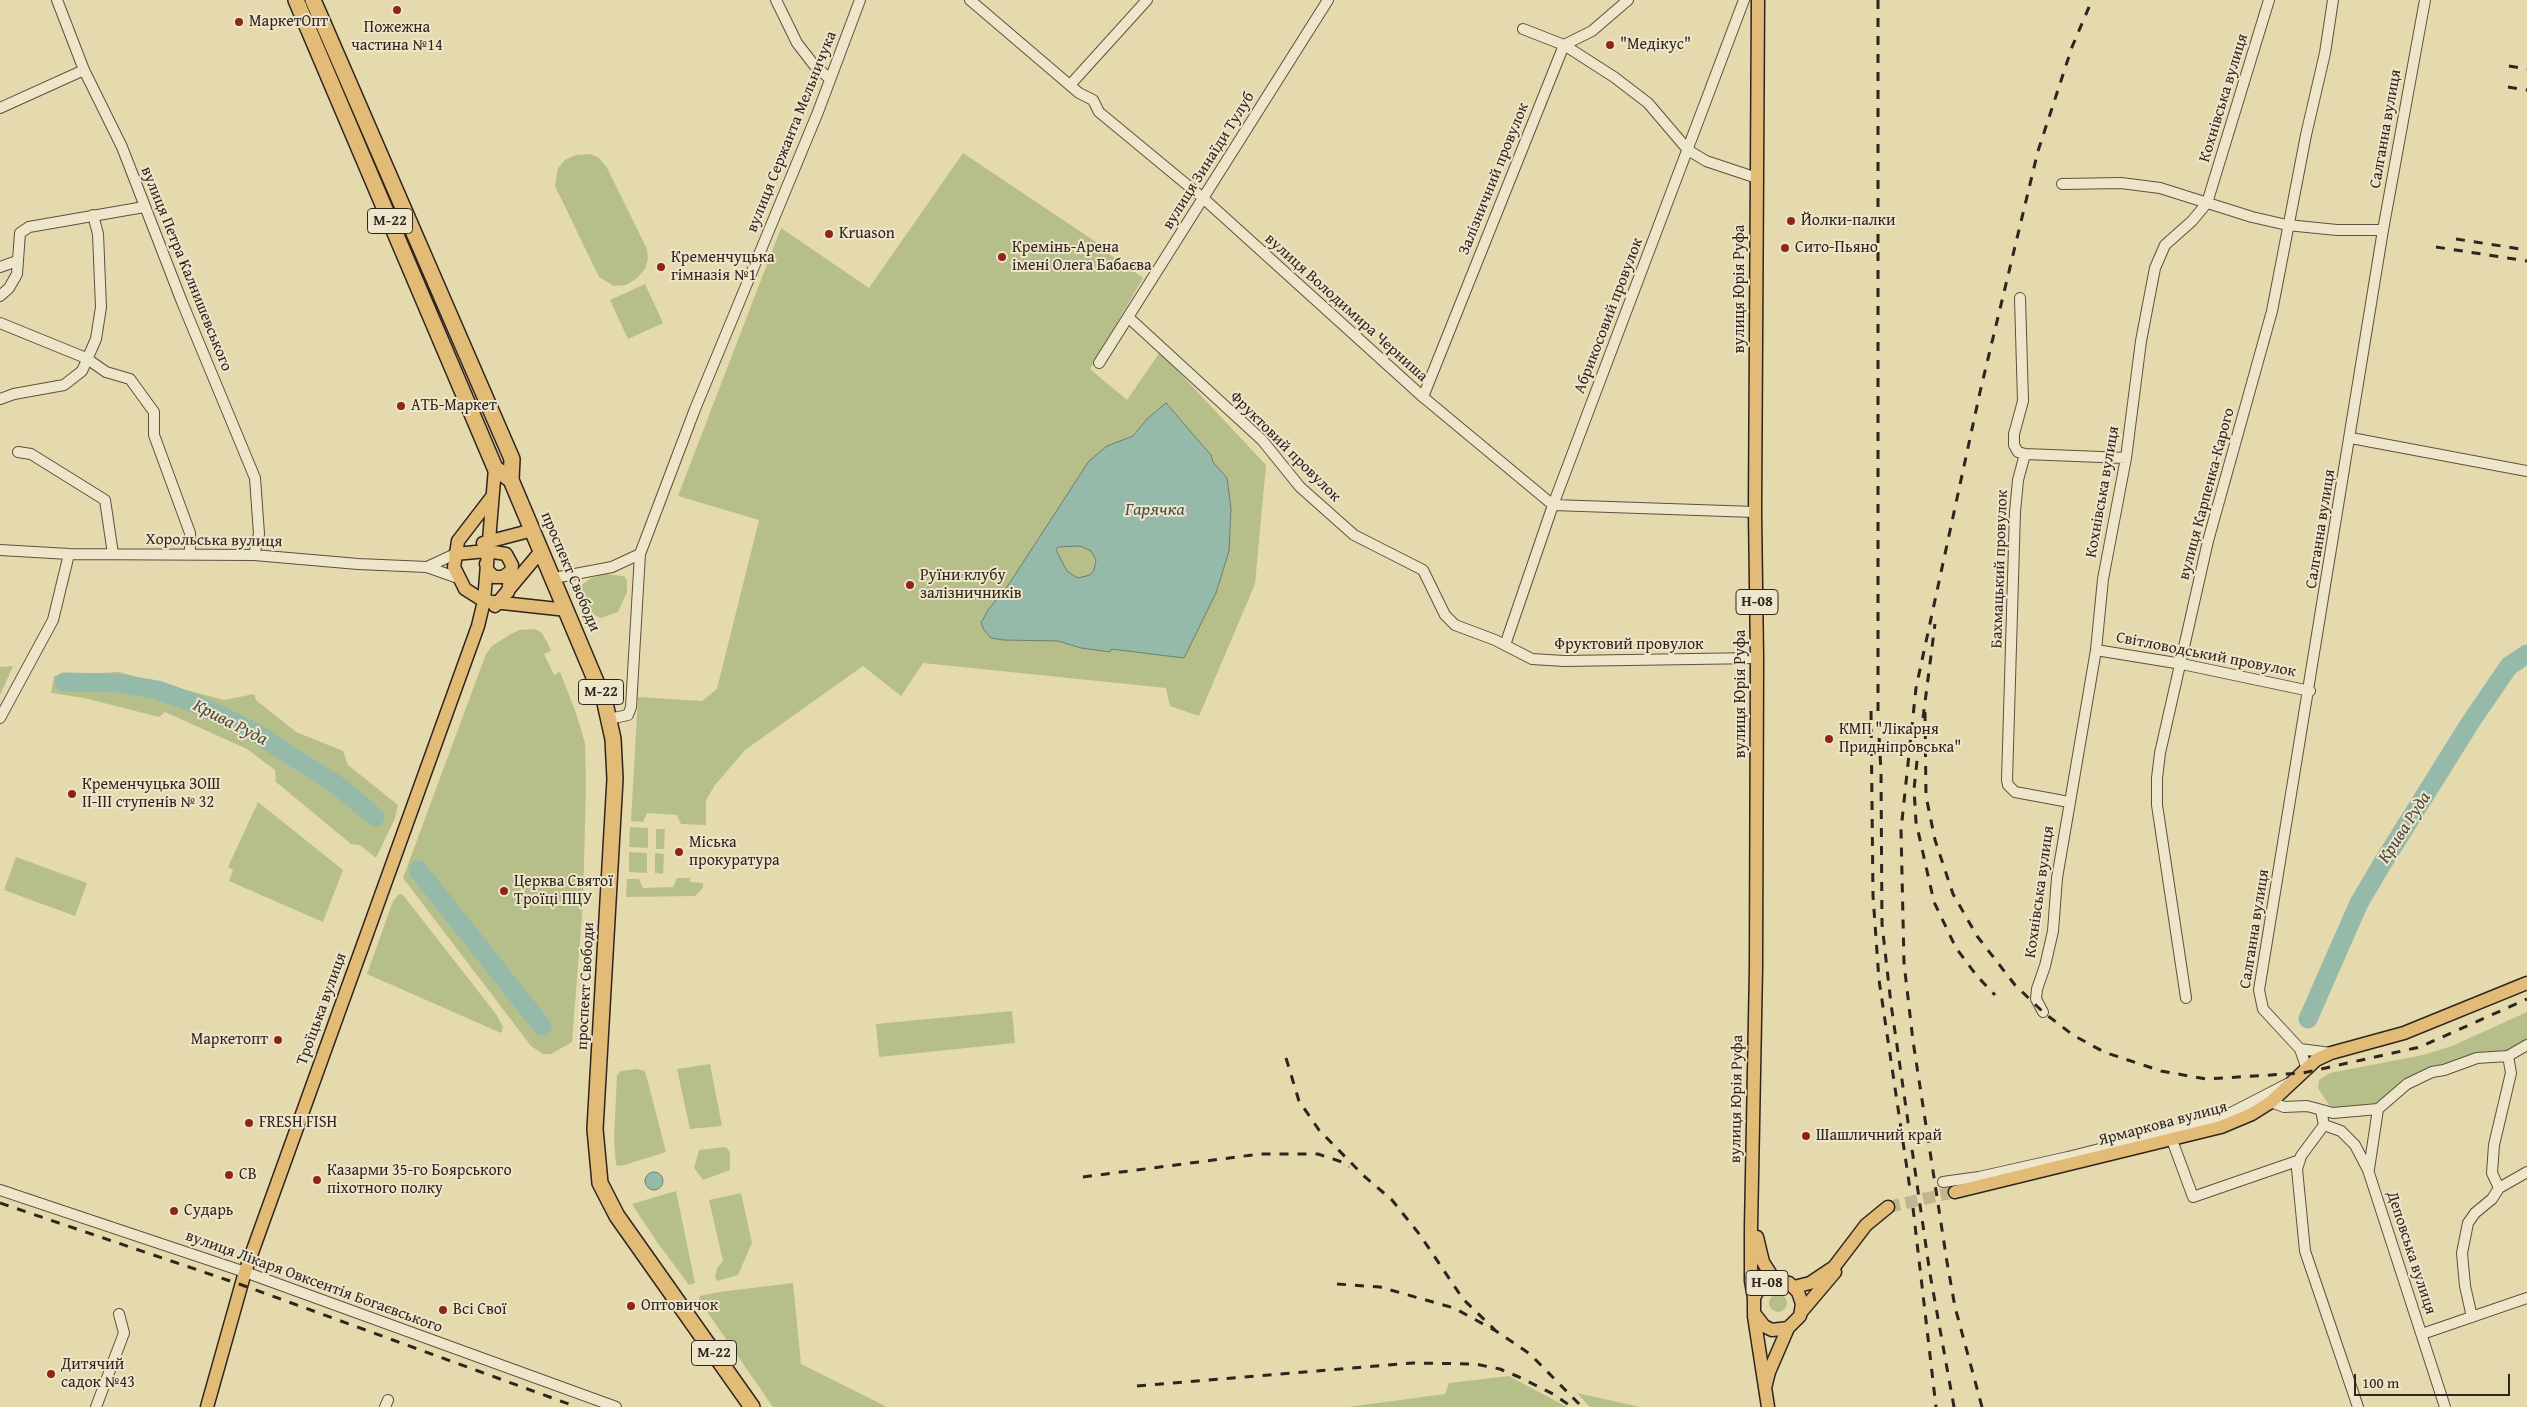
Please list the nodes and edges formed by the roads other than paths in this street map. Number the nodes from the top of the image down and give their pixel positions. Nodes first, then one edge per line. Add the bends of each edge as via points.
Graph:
1 (57, 0) edge
2 (296, 0) edge
3 (314, 0) edge
4 (776, 0) edge
5 (860, 0) edge
6 (970, 0) edge
7 (1146, 0) edge
8 (1328, 0) edge
9 (1628, 0) edge
10 (1744, 0) edge
11 (1758, 0) edge
12 (2269, 0) edge
13 (2333, 0) edge
14 (2424, 0) edge
15 (1523, 29) dead end
16 (1564, 45) junction
17 (84, 70) junction
18 (830, 79) junction
19 (1070, 85) junction
20 (0, 108) edge
21 (1688, 150) junction
22 (1757, 178) junction
23 (2062, 184) dead end
24 (1203, 198) junction
25 (2207, 202) junction
26 (144, 207) junction
27 (93, 215) junction
28 (2287, 225) junction
29 (2383, 230) junction
30 (18, 261) junction
31 (0, 267) edge
32 (0, 296) edge
33 (2020, 298) dead end
34 (1128, 317) junction
35 (0, 323) edge
36 (86, 358) junction
37 (1099, 363) dead end
38 (1423, 396) junction
39 (0, 399) edge
40 (2351, 438) junction
41 (18, 452) dead end
42 (2025, 454) junction
43 (2126, 458) junction
44 (495, 468) junction
45 (2527, 470) edge
46 (511, 480) junction
47 (494, 489) junction
48 (1553, 505) junction
49 (1755, 512) junction
50 (533, 530) junction
51 (0, 550) edge
52 (542, 551) junction
53 (491, 552) junction
54 (69, 554) junction
55 (113, 554) junction
56 (190, 554) junction
57 (254, 554) junction
58 (455, 554) junction
59 (640, 554) junction
60 (427, 567) junction
61 (510, 572) junction
62 (458, 578) junction
63 (554, 578) junction
64 (508, 592) junction
65 (484, 601) junction
66 (498, 603) junction
67 (567, 610) junction
68 (478, 626) junction
69 (1505, 645) junction
70 (2096, 650) junction
71 (1758, 658) junction
72 (2182, 664) junction
73 (2310, 691) junction
74 (0, 718) edge
75 (609, 719) junction
76 (2069, 802) junction
77 (2527, 983) edge
78 (2186, 998) dead end
79 (2043, 1012) dead end
80 (2527, 1045) edge
81 (2300, 1049) junction
82 (2331, 1052) junction
83 (2508, 1056) junction
84 (2307, 1068) junction
85 (2297, 1080) junction
86 (2271, 1102) junction
87 (2378, 1109) junction
88 (2321, 1110) junction
89 (2324, 1125) junction
90 (2172, 1140) junction
91 (2300, 1160) junction
92 (2368, 1170) junction
93 (2527, 1172) edge
94 (1943, 1182) dead end
95 (2499, 1188) junction
96 (0, 1190) edge
97 (1955, 1192) tunnel mouth
98 (1751, 1204) junction
99 (1888, 1207) tunnel mouth
100 (1842, 1259) junction
101 (245, 1272) junction
102 (1775, 1281) junction
103 (1794, 1287) junction
104 (1754, 1298) junction
105 (2527, 1298) edge
106 (1802, 1311) junction
107 (1754, 1313) junction
108 (119, 1314) dead end
109 (2472, 1317) junction
110 (1788, 1328) junction
111 (2422, 1334) junction
112 (1765, 1388) junction
113 (96, 1407) edge
114 (207, 1407) edge
115 (616, 1407) edge
116 (752, 1407) edge
117 (1768, 1407) edge
118 (2358, 1407) edge
119 (2445, 1407) edge

1 - 17 street, вулиця Петра Калнишевського
2 - 44 highway, М-22
3 - 46 highway, проспект Свободи / М-22 via 512,459
4 - 18 street via 797,43
5 - 18 street, вулиця Сержанта Мельничука
6 - 19 street, вулиця Володимира Черниша
7 - 19 street
8 - 24 street, вулиця Зинаїди Тулуб
9 - 16 street via 1592,31
10 - 21 street, Абрикосовий провулок
11 - 22 main road, вулиця Юрія Руфа / Н-08
12 - 25 street, Кохнівська вулиця
13 - 28 street, вулиця Карпенка-Карого via 2325,53
14 - 29 street, Салганна вулиця
15 - 16 street
16 - 21 street via 1614,77 1648,104
16 - 38 street, Залізничний провулок
17 - 20 street
17 - 26 street, вулиця Петра Калнишевського via 122,147
18 - 59 street, вулиця Сержанта Мельничука via 695,409
19 - 24 street, вулиця Володимира Черниша via 1093,100 1100,112
21 - 22 street via 1706,161
21 - 48 street, Абрикосовий провулок
22 - 49 main road, вулиця Юрія Руфа / Н-08
23 - 25 street via 2121,183 2160,188
24 - 34 street, вулиця Зинаїди Тулуб
24 - 38 street, вулиця Володимира Черниша
25 - 28 street
25 - 43 street, Кохнівська вулиця via 2160,253 2141,341
26 - 27 street
26 - 57 street, вулиця Петра Калнишевського via 256,478 259,534
27 - 30 street via 29,227 20,233
27 - 36 street via 98,234 101,307 96,339
28 - 29 street
28 - 72 street, вулиця Карпенка-Карого via 2272,311 2208,541
29 - 40 street, Салганна вулиця
30 - 31 street
30 - 32 street via 17,274
33 - 42 street via 2022,401 2014,445 2018,452
34 - 37 street, вулиця Зинаїди Тулуб
34 - 69 street, Фруктовий провулок via 1262,440 1300,487 1354,535 1423,570 1445,615 1455,625
35 - 36 street
36 - 39 street via 82,371 64,385
36 - 56 street via 106,372 130,379 154,412 154,435 190,533
38 - 48 street, вулиця Володимира Черниша
40 - 45 street
40 - 73 street, Салганна вулиця
41 - 55 street via 31,454 105,500
42 - 43 street
42 - 76 street, Бахмацький провулок via 2014,512 2007,780 2015,792
43 - 70 street, Кохнівська вулиця via 2103,578
44 - 46 highway, проспект Свободи / М-22
44 - 47 main road
46 - 50 highway, проспект Свободи / М-22
47 - 53 main road
47 - 58 main road via 490,502 458,541
48 - 49 street
48 - 69 street, Абрикосовий провулок
49 - 71 main road, вулиця Юрія Руфа / Н-08
50 - 52 highway, проспект Свободи / М-22
50 - 53 main road
51 - 54 street, Хорольська вулиця
52 - 63 highway, проспект Свободи / М-22
52 - 64 main road
53 - 58 main road
53 - 61 main road via 506,554 511,560
53 - 61 main road via 488,571 494,577 503,577
53 - 65 main road
54 - 55 street, Хорольська вулиця
54 - 74 street via 53,620
55 - 56 street, Хорольська вулиця
56 - 57 street, Хорольська вулиця
57 - 60 street, Хорольська вулиця
58 - 60 street
58 - 62 main road via 454,567
59 - 63 street via 612,567
59 - 75 street, вулиця Сержанта Мельничука via 631,707 628,715
60 - 62 street
61 - 64 main road
62 - 65 main road via 471,594
63 - 67 highway, проспект Свободи / М-22
64 - 66 main road
65 - 66 main road
65 - 68 main road
66 - 67 main road
66 - 68 main road
67 - 75 highway, проспект Свободи / М-22
68 - 101 main road, Троїцька вулиця
69 - 71 street, Фруктовий провулок via 1532,659 1564,661
70 - 72 street, Світловодський провулок
70 - 76 street, Кохнівська вулиця
71 - 98 main road, вулиця Юрія Руфа / Н-08
72 - 73 street, Світловодський провулок
72 - 78 street, вулиця Карпенка-Карого via 2160,753 2157,796
73 - 81 street, Салганна вулиця via 2259,990 2260,1002 2268,1017
75 - 116 highway, проспект Свободи / М-22 via 615,779 595,1129 600,1183 617,1216
76 - 79 street, Кохнівська вулиця via 2057,878 2053,931 2037,989 2036,998
77 - 82 main road, Ярмаркова вулиця via 2404,1033
80 - 83 street
81 - 82 street
81 - 84 street, Салганна вулиця
82 - 84 main road, Ярмаркова вулиця
83 - 87 street via 2477,1058 2432,1072 2407,1084
83 - 95 street via 2511,1074 2492,1163
84 - 85 main road, Ярмаркова вулиця
85 - 86 main road, Ярмаркова вулиця
85 - 94 street via 2221,1118 2068,1157
86 - 88 street via 2284,1107 2307,1106
86 - 90 main road, Ярмаркова вулиця via 2234,1122
87 - 88 street via 2333,1113
87 - 92 street
88 - 89 street
89 - 91 street
89 - 92 street, Деповська вулиця via 2341,1131 2355,1145
90 - 91 street via 2193,1197
90 - 97 main road, Ярмаркова вулиця
91 - 118 street via 2297,1169 2305,1251
92 - 111 street, Деповська вулиця
93 - 95 street
95 - 109 street via 2468,1224 2462,1253
96 - 101 street, вулиця Лікаря Овксентія Богаєвського
98 - 102 main road, Н-08 via 1763,1262
98 - 104 main road, вулиця Юрія Руфа / Н-08
99 - 100 main road via 1866,1225
100 - 103 main road via 1819,1279
100 - 106 main road via 1832,1277
101 - 114 main road, Троїцька вулиця
101 - 115 street, вулиця Лікаря Овксентія Богаєвського
102 - 103 main road, Н-08
102 - 104 main road, Н-08 via 1762,1286
103 - 106 main road, Н-08 via 1801,1298
104 - 107 main road, Н-08
105 - 109 street
106 - 110 main road, Н-08
107 - 110 main road, Н-08 via 1764,1326 1780,1330
107 - 112 main road, Н-08
108 - 113 street via 124,1333
109 - 111 street
110 - 112 main road, Н-08
111 - 119 street, Деповська вулиця
112 - 117 main road, Н-08

